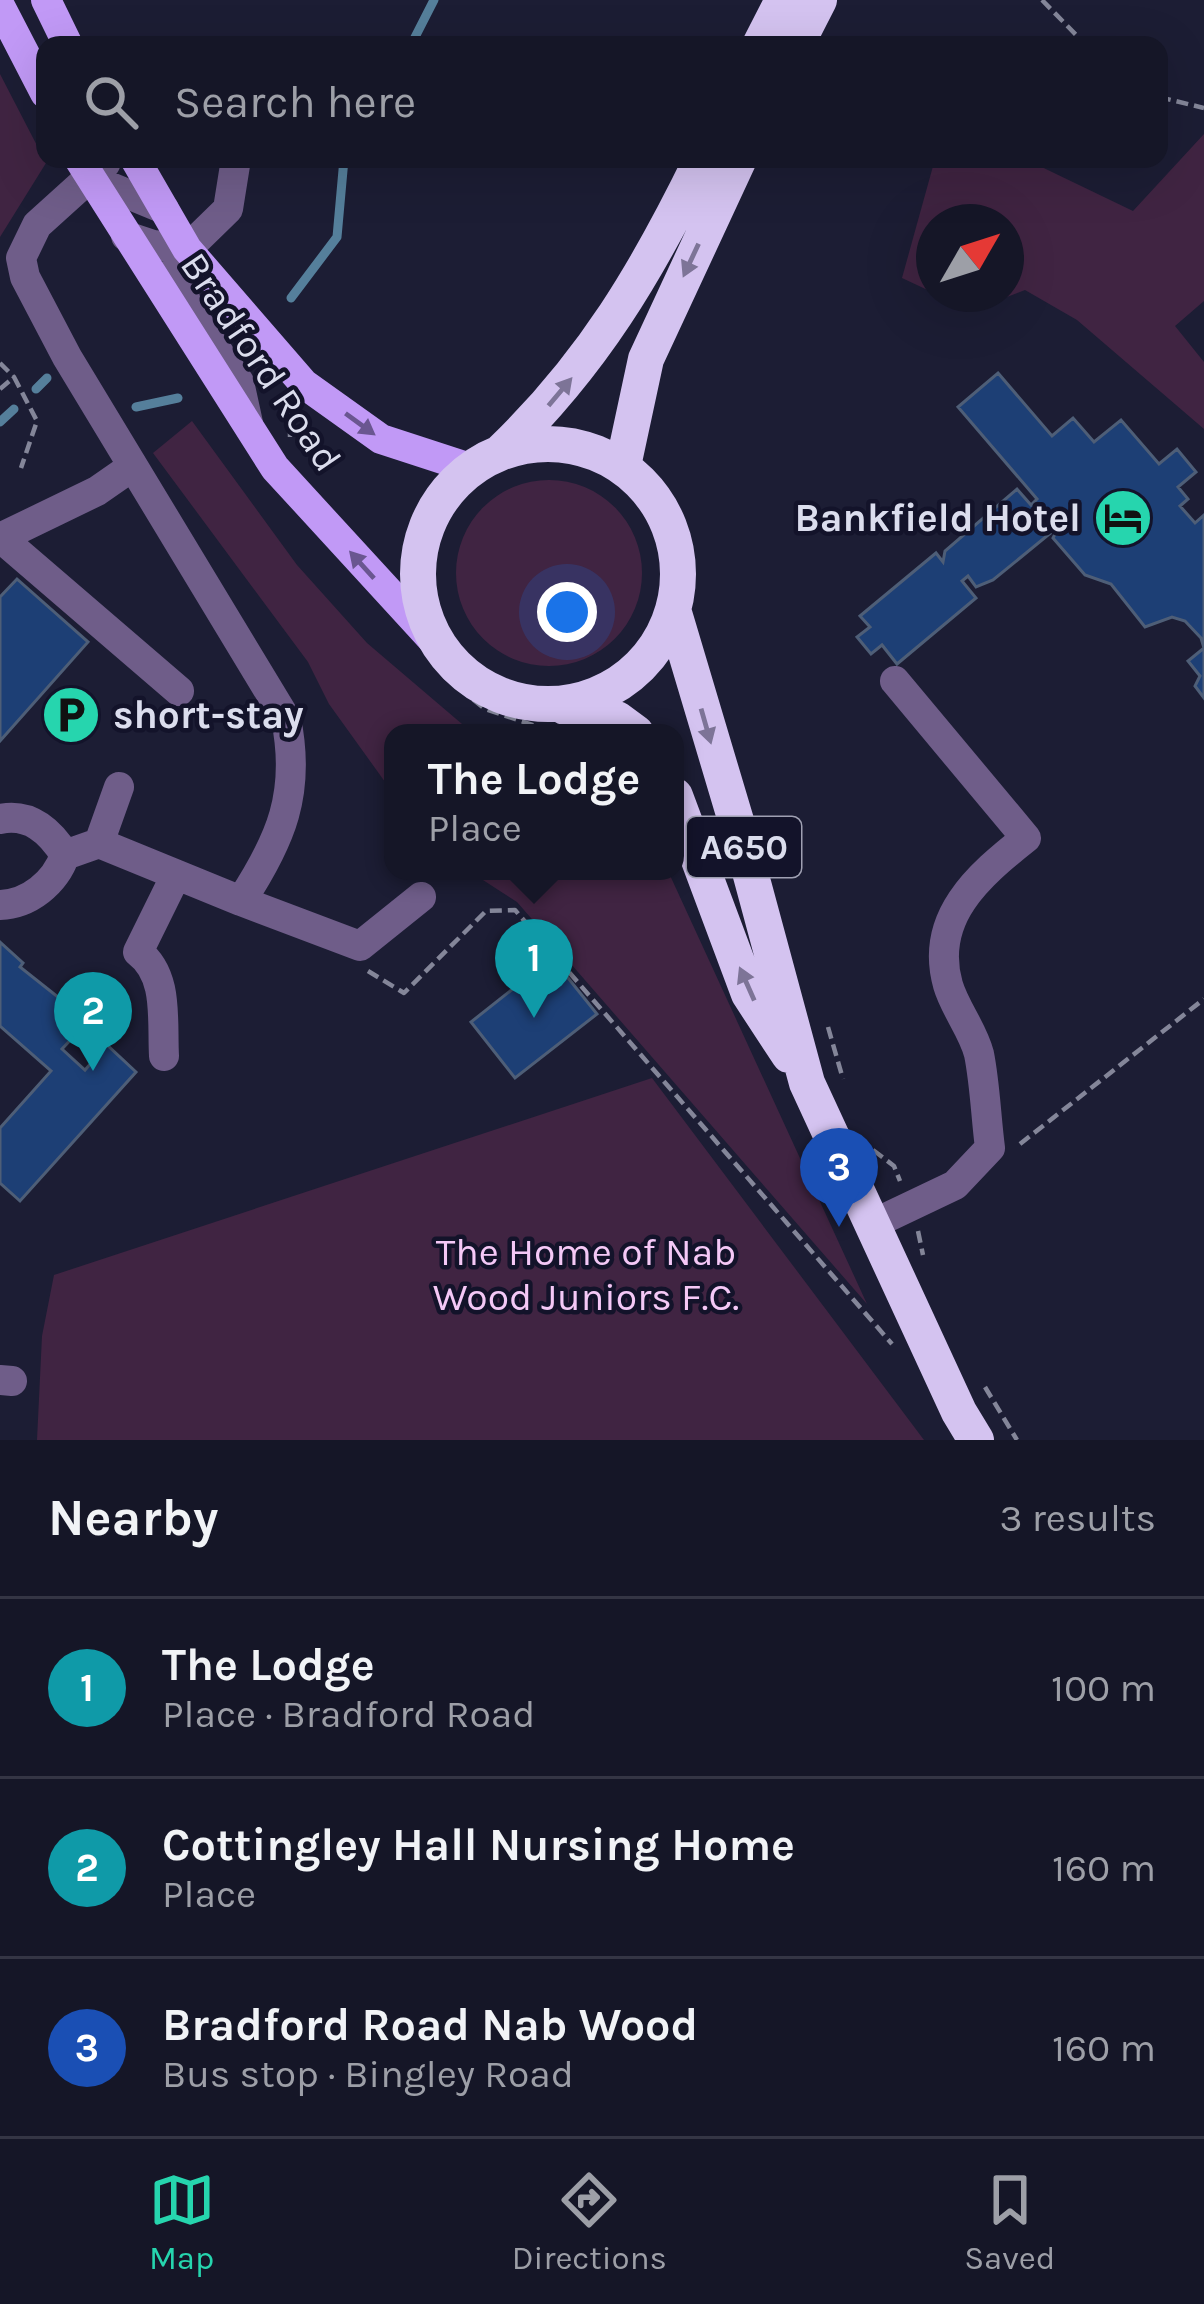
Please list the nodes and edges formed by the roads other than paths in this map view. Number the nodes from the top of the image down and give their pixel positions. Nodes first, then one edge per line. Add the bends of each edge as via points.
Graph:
1 (46, 0) edge
2 (782, 0) edge
3 (819, 0) edge
4 (0, 6) edge
5 (64, 36) edge
6 (764, 36) edge
7 (801, 36) edge
8 (36, 76) edge
9 (88, 168) edge
10 (92, 168) edge
11 (96, 168) edge
12 (140, 168) edge
13 (235, 168) edge
14 (720, 168) edge
15 (723, 168) edge
16 (164, 209) junction
17 (126, 236) junction
18 (187, 249) junction
19 (250, 429) junction
20 (486, 460) junction
21 (133, 466) junction
22 (622, 466) junction
23 (0, 538) edge
24 (674, 613) junction
25 (442, 650) junction
26 (895, 681) dead end
27 (179, 691) dead end
28 (556, 705) junction
29 (624, 724) edge
30 (119, 787) dead end
31 (0, 819) edge
32 (684, 820) edge
33 (99, 843) junction
34 (64, 855) junction
35 (176, 875) junction
36 (421, 897) dead end
37 (241, 901) junction
38 (0, 905) edge
39 (164, 1056) dead end
40 (825, 1082) junction
41 (871, 1225) junction
42 (976, 1440) edge

1 - 5 main road
2 - 6 highway
3 - 7 highway
4 - 8 main road
9 - 21 lane via 37,225 22,258 67,357
10 - 17 main road, Bradford Road
11 - 16 lane
12 - 16 main road, Bradford Road
13 - 18 lane via 228,209
20 -> 14 highway, A650 via 556,398
15 -> 22 highway, A650 via 646,359
16 - 18 main road, Bradford Road
17 - 18 lane
17 - 19 main road, Bradford Road
18 - 19 lane via 177,263 187,307 238,382
18 -> 20 main road, Bradford Road via 304,383 381,439
25 -> 19 main road, Bradford Road via 275,467
20 - 22 highway, A650 via 543,443 585,448
20 - 25 highway, A650 via 442,497 423,532 423,611
21 - 23 lane
21 - 37 lane via 286,719 286,813
22 - 24 highway, A650 via 652,494 673,531 680,572
23 - 27 lane
24 - 28 highway, A650 via 630,678
24 -> 40 highway, A650
25 - 28 highway, A650 via 473,681 513,700
26 - 41 lane via 1026,838 949,915 944,955 948,985 978,1050 990,1148 956,1185
28 - 29 highway, A650
30 - 33 lane
31 - 34 lane via 15,816 51,832
40 -> 32 highway, A650 via 749,994
33 - 34 lane
33 - 35 lane
34 - 38 lane via 48,884
35 - 37 lane
35 - 39 lane via 138,952 160,979
36 - 37 lane via 359,946
40 - 41 highway, A650
41 - 42 highway, A650

